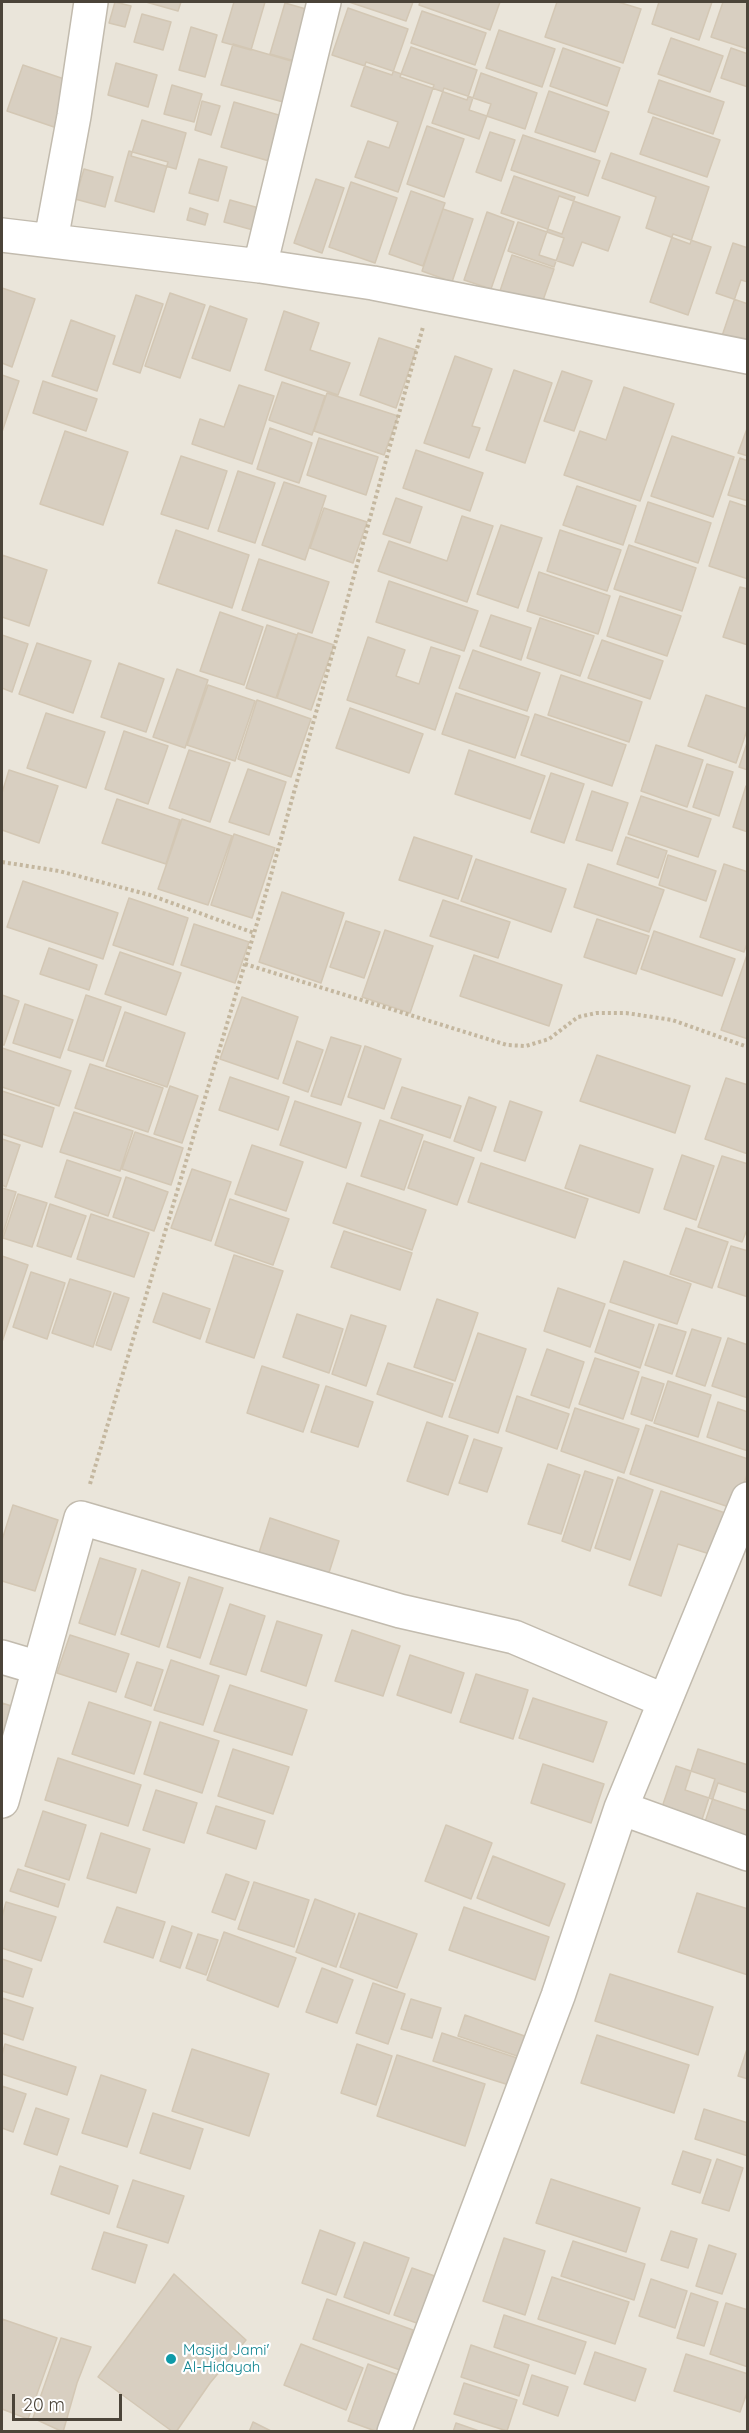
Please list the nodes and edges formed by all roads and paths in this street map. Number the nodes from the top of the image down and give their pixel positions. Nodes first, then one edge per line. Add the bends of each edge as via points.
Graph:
1 (91, 2) edge
2 (324, 2) edge
3 (2, 235) edge
4 (51, 240) junction
5 (260, 266) junction
6 (432, 294) junction
7 (747, 357) edge
8 (2, 862) edge
9 (254, 933) junction
10 (245, 964) junction
11 (747, 1047) edge
12 (747, 1504) edge
13 (81, 1518) junction
14 (2, 1657) edge
15 (39, 1668) junction
16 (665, 1701) junction
17 (2, 1801) edge
18 (621, 1808) junction
19 (747, 1854) edge
20 (394, 2432) edge

1 - 4 street
2 - 5 street
3 - 4 street
4 - 5 street
5 - 6 street
6 - 7 street
6 - 9 path
8 - 9 path via 59,871 150,895
9 - 10 path
10 - 11 path via 507,1045 526,1046 549,1040 578,1017 626,1012 672,1020
10 - 13 path
12 - 16 street
13 - 15 street
13 - 16 street via 400,1611 514,1637
14 - 15 street
15 - 17 street
16 - 18 street
18 - 19 street
18 - 20 street via 558,1996

